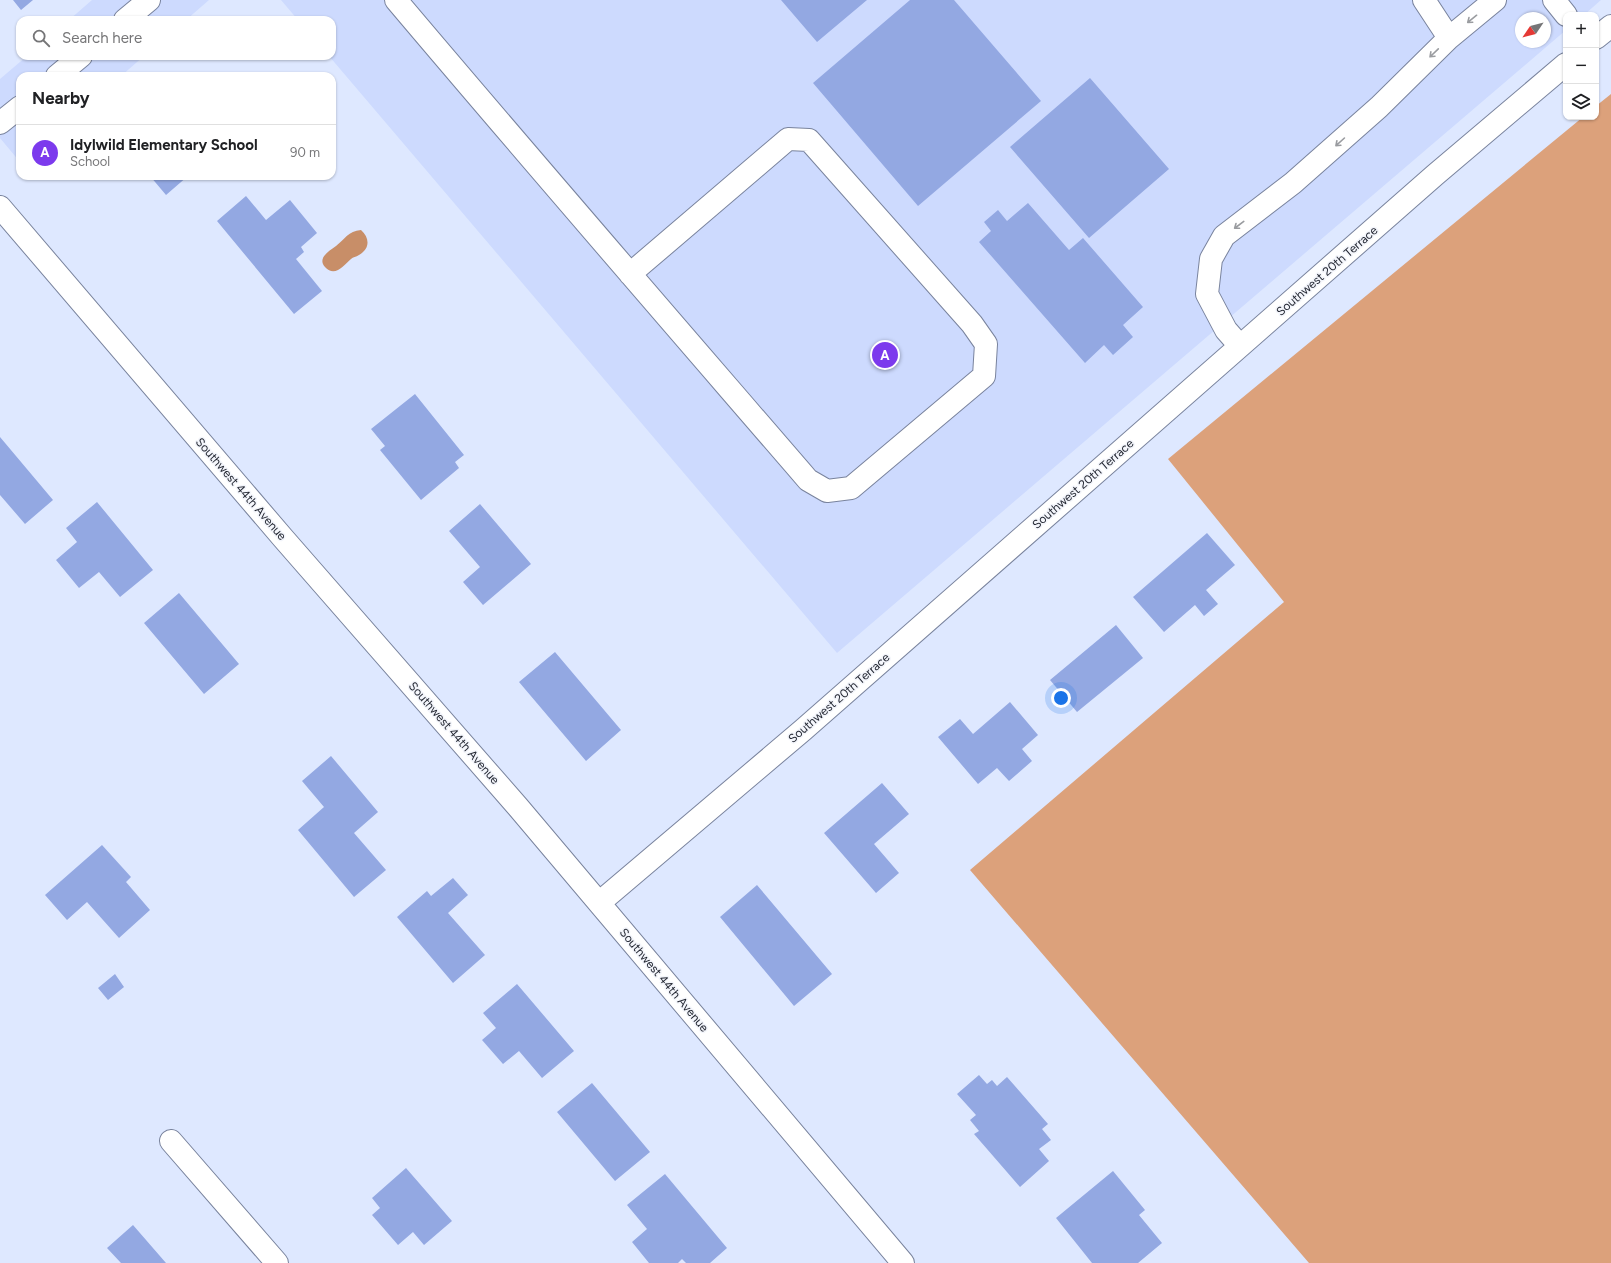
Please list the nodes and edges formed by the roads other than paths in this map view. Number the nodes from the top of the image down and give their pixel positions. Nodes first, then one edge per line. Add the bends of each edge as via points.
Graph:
1 (149, 0) edge
2 (396, 0) edge
3 (1424, 0) edge
4 (1495, 0) edge
5 (1554, 0) edge
6 (1564, 12) edge
7 (130, 16) edge
8 (1611, 26) edge
9 (1599, 36) edge
10 (1449, 38) junction
11 (76, 60) edge
12 (1563, 67) edge
13 (62, 72) edge
14 (16, 110) edge
15 (0, 123) edge
16 (0, 207) edge
17 (630, 274) junction
18 (1240, 346) junction
19 (599, 903) junction
20 (170, 1141) dead end
21 (277, 1263) edge
22 (903, 1263) edge

1 - 7 street
2 - 17 street
3 - 10 street
4 -> 10 street
5 - 6 street
8 - 9 street
10 -> 18 street via 1294,184 1224,236 1211,259 1207,294 1226,330
11 - 13 street
12 - 18 street, Southwest 20th Terrace
14 - 15 street
16 - 19 street, Southwest 44th Avenue
17 - 17 street via 808,480 827,492 850,488 984,376 986,344 972,324 809,140 788,139
18 - 19 street, Southwest 20th Terrace via 803,730
19 - 22 street, Southwest 44th Avenue
20 - 21 street

